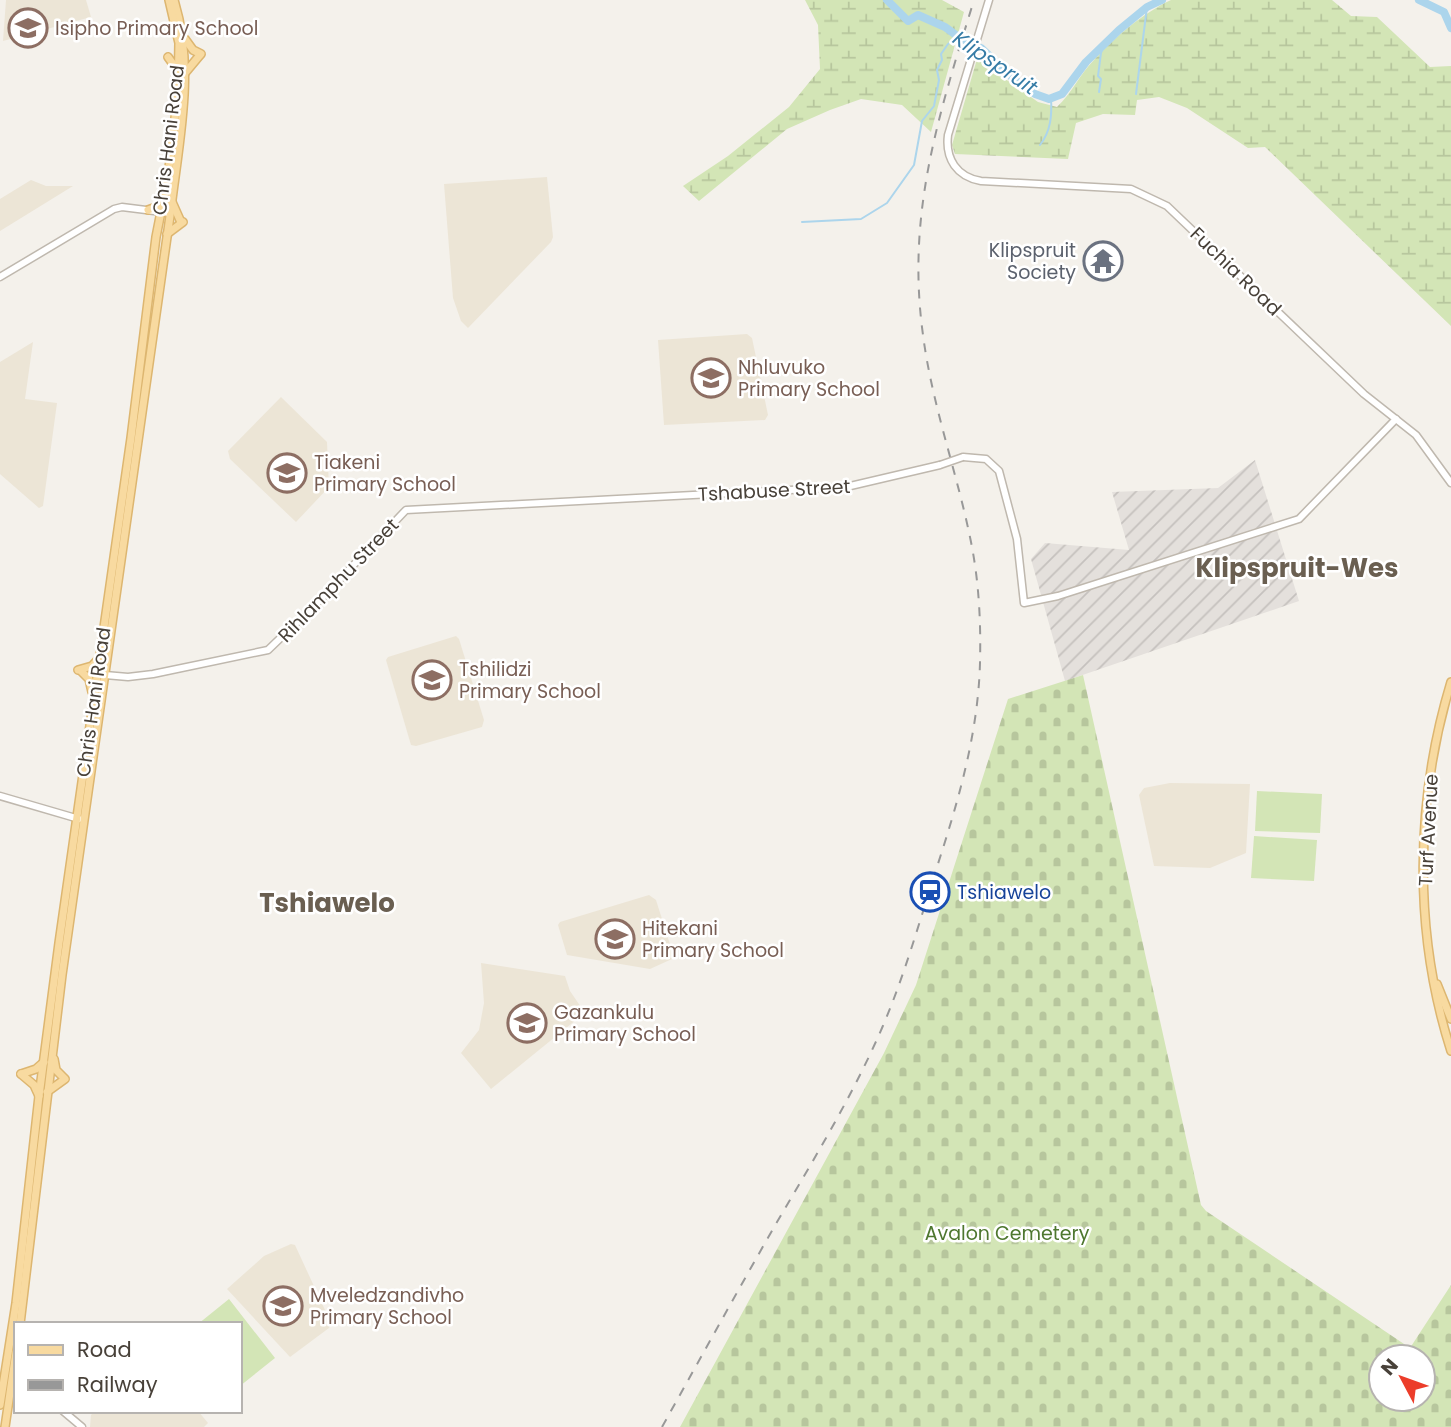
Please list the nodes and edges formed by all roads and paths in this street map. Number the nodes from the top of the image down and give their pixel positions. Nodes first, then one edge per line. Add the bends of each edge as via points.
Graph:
1 (169, 0) edge
2 (174, 0) edge
3 (989, 0) edge
4 (184, 35) junction
5 (179, 43) junction
6 (182, 74) junction
7 (171, 201) junction
8 (155, 213) junction
9 (170, 215) junction
10 (167, 235) junction
11 (0, 276) edge
12 (1396, 419) junction
13 (1451, 483) edge
14 (406, 510) joint
15 (100, 656) junction
16 (104, 675) junction
17 (1451, 682) edge
18 (93, 703) junction
19 (0, 796) edge
20 (77, 818) junction
21 (86, 821) junction
22 (1435, 980) junction
23 (1451, 1019) edge
24 (54, 1037) junction
25 (1451, 1051) edge
26 (44, 1062) junction
27 (43, 1094) junction
28 (14, 1322) edge
29 (14, 1322) edge
30 (20, 1322) edge
31 (14, 1364) edge
32 (13, 1370) junction
33 (14, 1376) edge
34 (6, 1400) edge
35 (0, 1405) edge
36 (14, 1408) edge
37 (65, 1413) edge
38 (7, 1415) junction
39 (5, 1427) edge
40 (82, 1427) edge

1 - 5 main road, Chris Hani Road
2 - 4 main road, Chris Hani Road
3 - 12 street, Fuchia Road via 947,145 952,162 964,176 981,181 1131,189 1167,206
4 - 6 main road, Chris Hani Road
4 - 6 main road via 200,54
5 - 6 main road, Chris Hani Road
5 - 6 main road via 167,57
6 - 7 main road, Chris Hani Road
6 - 8 main road, Chris Hani Road via 166,186
7 - 9 main road, Chris Hani Road
7 - 10 main road via 182,221
8 - 9 street
8 - 11 street via 114,209
8 - 15 main road, Chris Hani Road via 156,237
9 - 10 main road, Chris Hani Road
10 - 16 main road, Chris Hani Road
12 - 13 street, Fuchia Road via 1419,439
12 - 14 street, Tshabuse Street, bridge via 1299,519 1024,603 1017,539 999,471 986,459 964,457 846,487
14 - 16 street, Rihlamphu Street via 268,650 153,674
15 - 18 main road, Chris Hani Road
15 - 18 main road via 80,671 92,684
16 - 21 main road, Chris Hani Road
17 - 22 main road, Turf Avenue via 1433,758 1425,820 1424,909
18 - 20 main road, Chris Hani Road
19 - 20 street
20 - 21 street
20 - 26 main road, Chris Hani Road
21 - 24 main road, Chris Hani Road
22 - 23 main road, Turf Avenue
22 - 25 main road, Turf Avenue
24 - 27 main road, Chris Hani Road
24 - 27 main road via 55,1068 65,1079
26 - 27 main road, Chris Hani Road
26 - 27 main road via 22,1074
27 - 29 main road, Chris Hani Road
27 - 30 main road, Chris Hani Road
28 - 34 main road, Chris Hani Road
31 - 32 main road, Chris Hani Road
32 - 33 main road
32 - 34 main road, Chris Hani Road
34 - 35 main road, Chris Hani Road
34 - 38 main road, Chris Hani Road
36 - 38 main road
37 - 40 street
38 - 39 main road, Chris Hani Road

